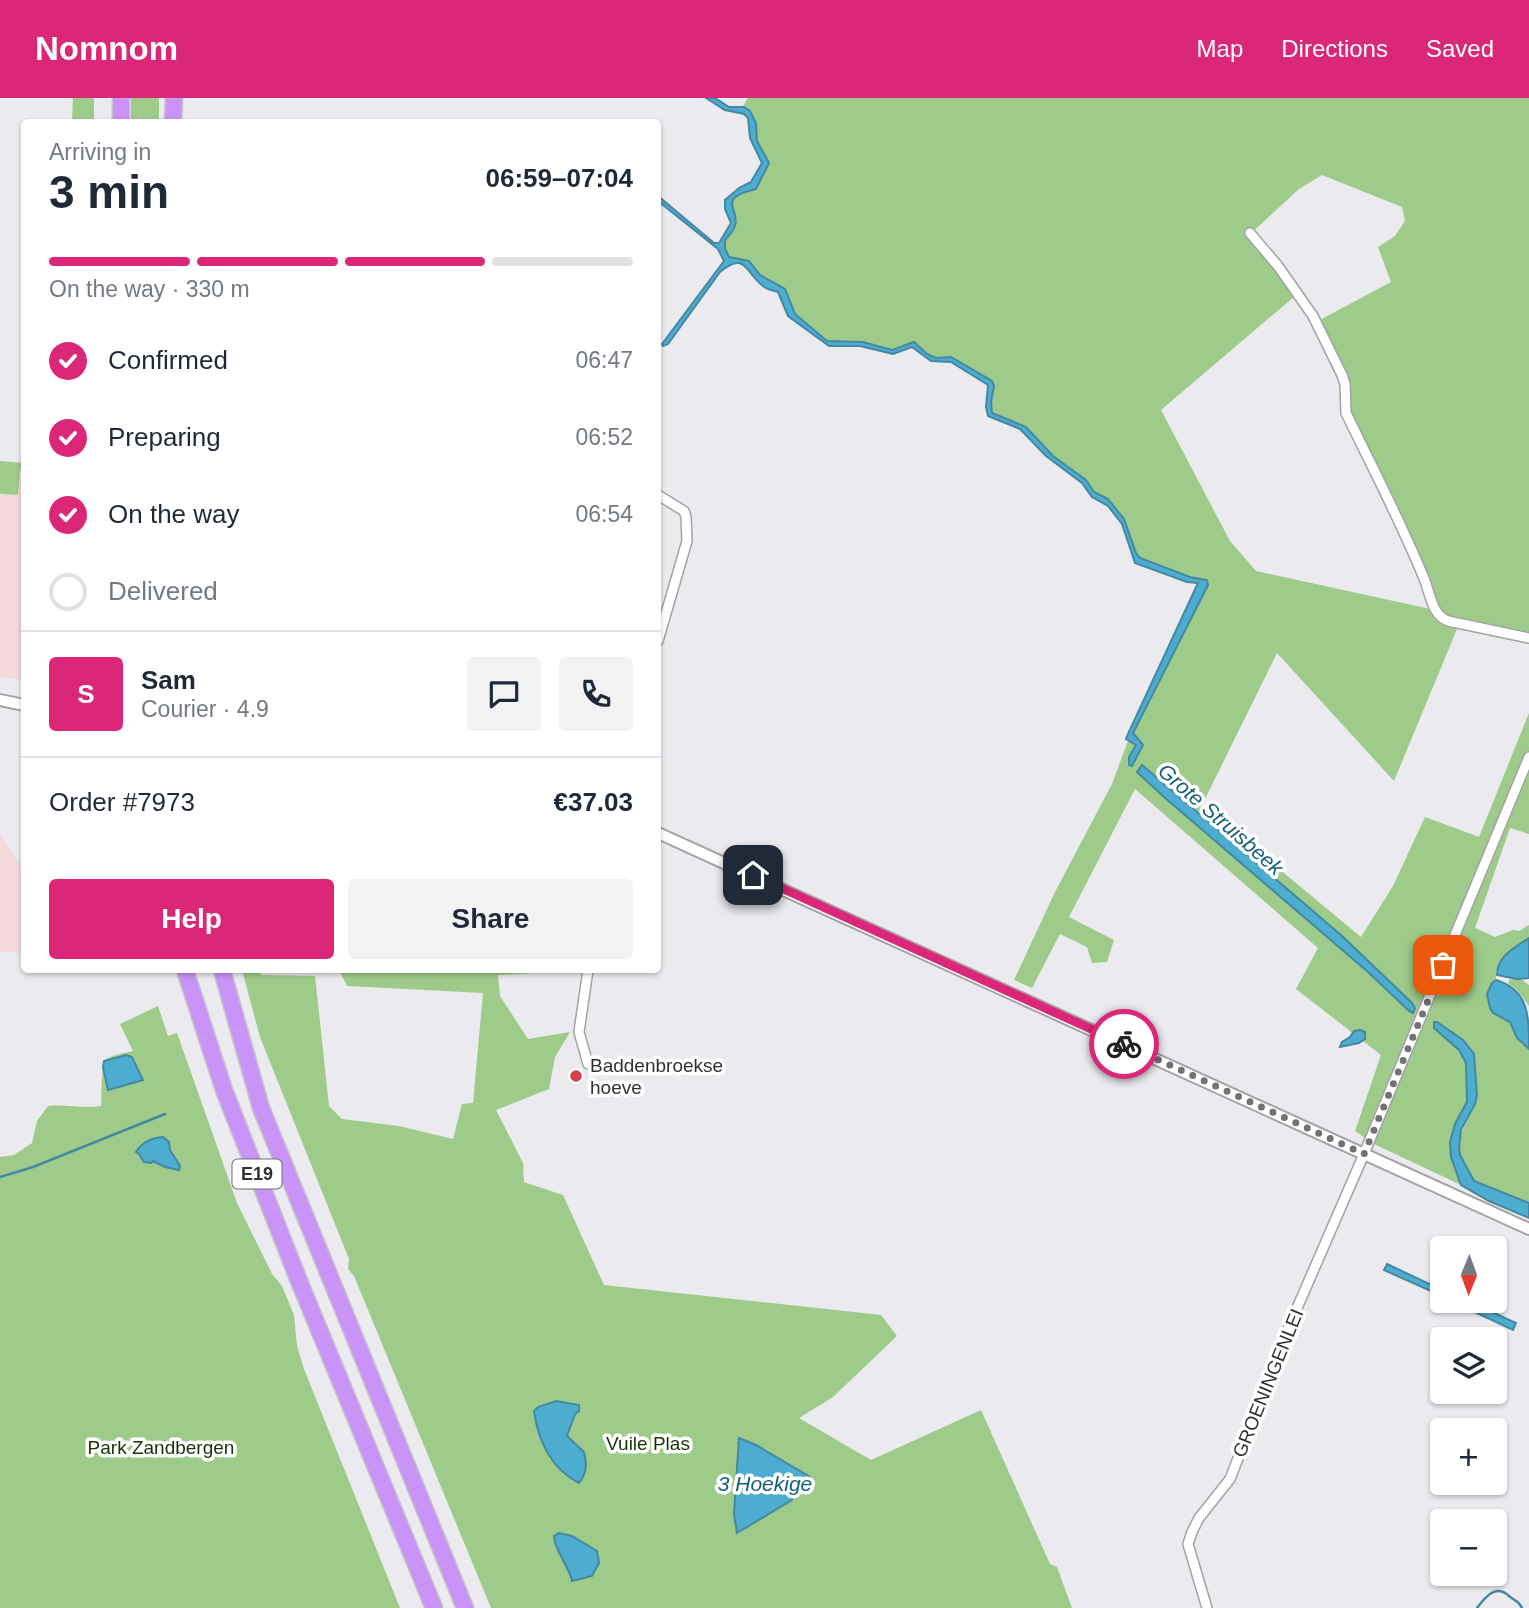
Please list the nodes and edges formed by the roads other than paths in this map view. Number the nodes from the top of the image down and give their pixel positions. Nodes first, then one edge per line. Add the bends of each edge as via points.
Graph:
1 (121, 98) edge
2 (174, 98) edge
3 (121, 119) edge
4 (173, 119) edge
5 (1250, 233) dead end
6 (661, 497) edge
7 (661, 630) edge
8 (1529, 638) edge
9 (0, 700) edge
10 (21, 704) edge
11 (1529, 757) edge
12 (661, 834) edge
13 (186, 973) edge
14 (223, 973) edge
15 (588, 973) edge
16 (588, 1064) dead end
17 (1364, 1154) junction
18 (1529, 1229) edge
19 (434, 1608) edge
20 (465, 1608) edge
21 (1207, 1608) edge

1 - 3 highway
2 - 4 highway
5 - 8 street via 1313,316 1345,384 1346,413 1421,571 1435,611 1448,621
6 - 7 street via 684,512 688,533
9 - 10 street
11 - 17 street, GROENINGENLEI
12 - 17 street
13 - 19 highway, E19 via 224,1090 270,1208
14 - 20 highway, E19 via 270,1132
15 - 16 street via 579,1032
17 - 18 street
17 - 21 street, GROENINGENLEI via 1230,1479 1192,1532 1188,1544

